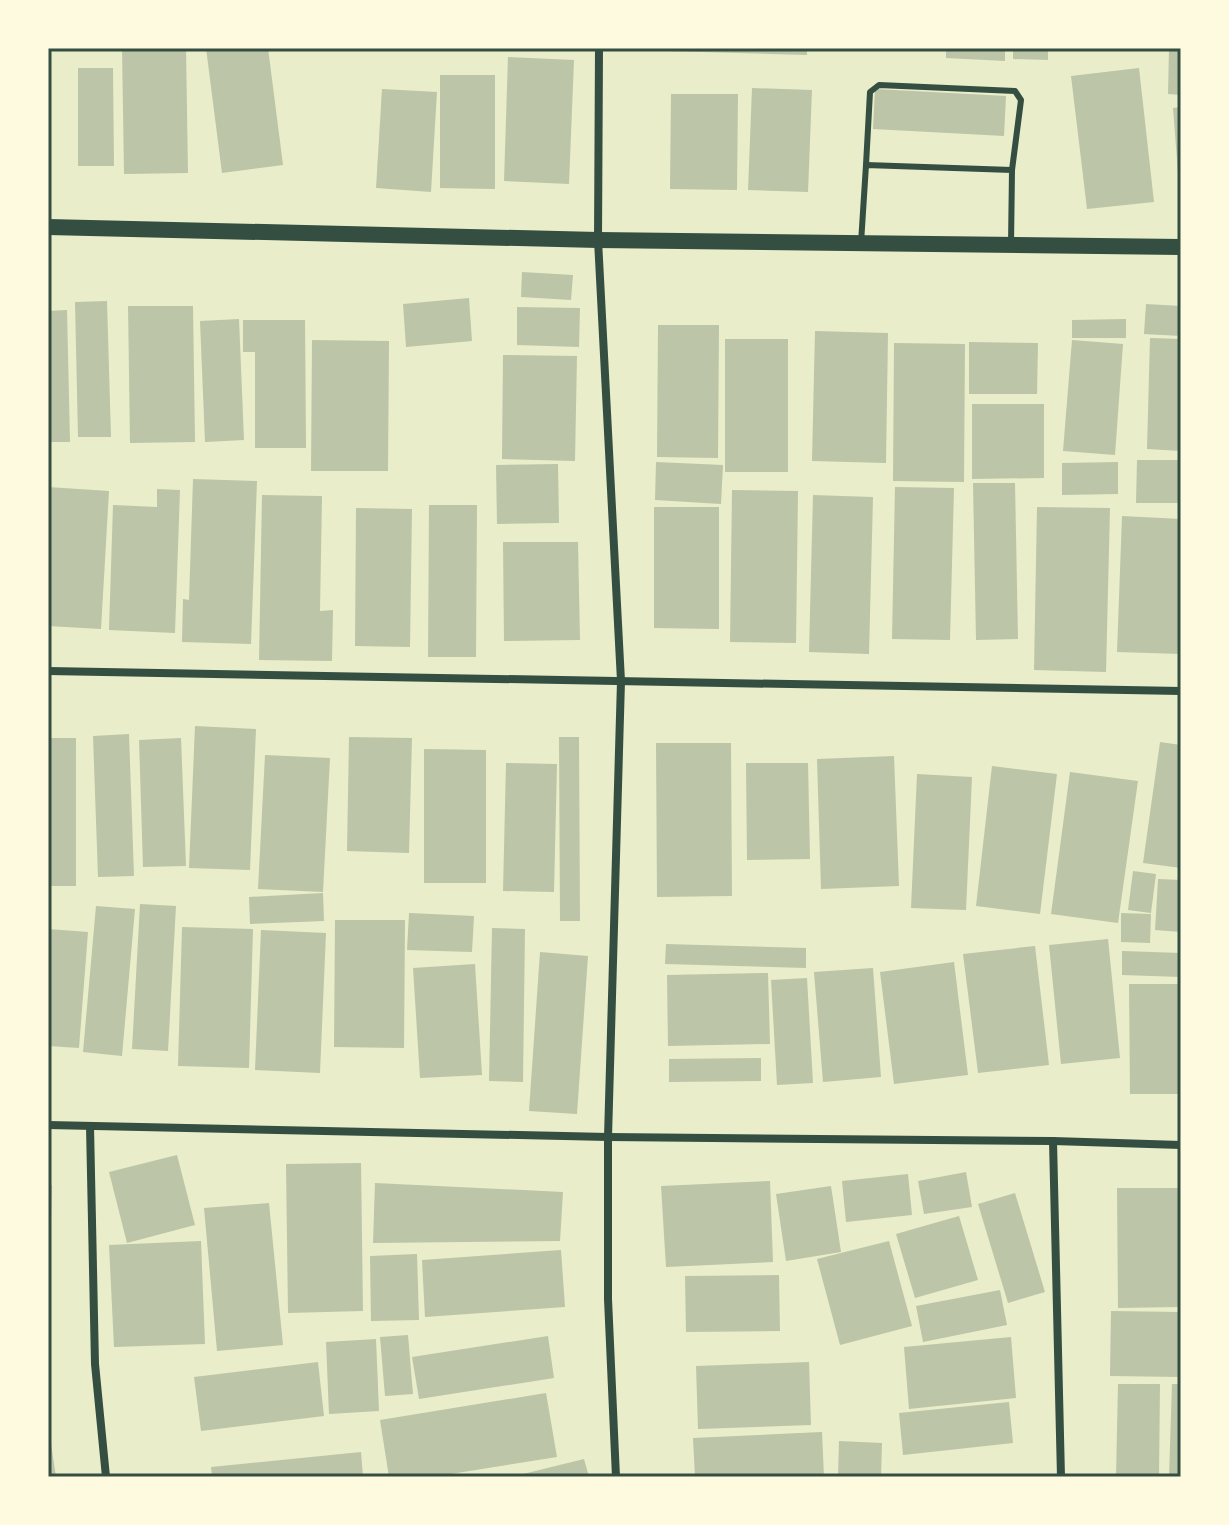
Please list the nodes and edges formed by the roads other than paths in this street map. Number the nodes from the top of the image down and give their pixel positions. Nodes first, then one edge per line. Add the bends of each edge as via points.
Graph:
1 (599, 48) edge
2 (866, 165) junction
3 (1012, 170) junction
4 (48, 227) edge
5 (598, 240) junction
6 (861, 243) junction
7 (1011, 245) junction
8 (1181, 247) edge
9 (48, 671) edge
10 (621, 681) junction
11 (1181, 691) edge
12 (48, 1125) edge
13 (90, 1126) junction
14 (608, 1137) junction
15 (1053, 1141) junction
16 (1181, 1145) edge
17 (106, 1477) edge
18 (616, 1477) edge
19 (1061, 1477) edge

1 - 5 street
2 - 3 lane
2 - 3 lane via 870,92 879,85 1015,91 1021,100
2 - 6 lane
3 - 7 lane
4 - 5 main road
5 - 6 main road
5 - 10 street
6 - 7 main road
7 - 8 main road
9 - 10 street
10 - 11 street
10 - 14 street
12 - 13 street
13 - 14 street
13 - 17 street via 95,1364
14 - 15 street
14 - 18 street
15 - 16 street
15 - 19 street

